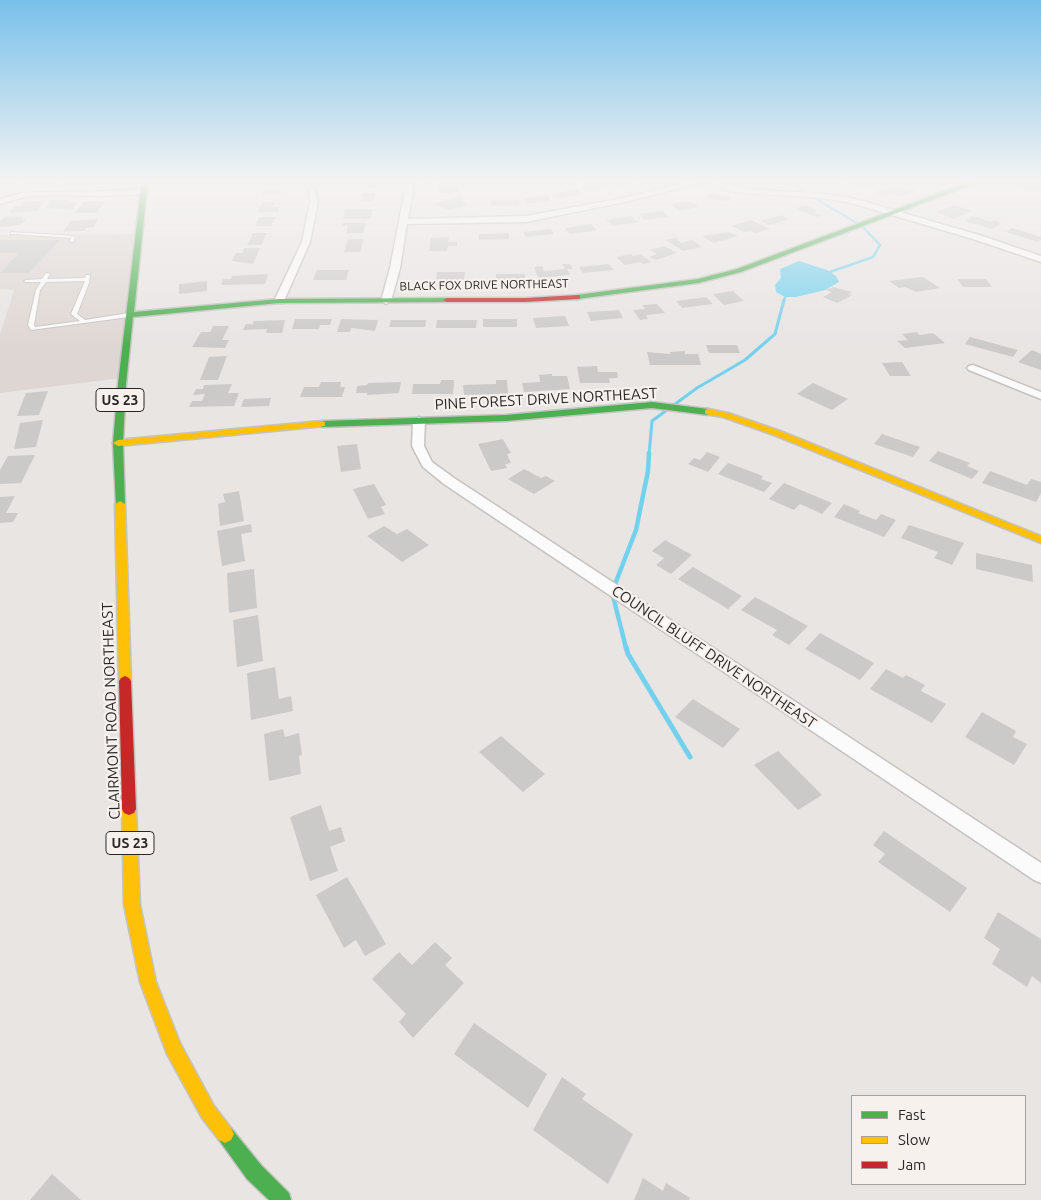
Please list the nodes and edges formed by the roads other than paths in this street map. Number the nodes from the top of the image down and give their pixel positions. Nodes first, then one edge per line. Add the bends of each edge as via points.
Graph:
1 (68, 236) edge
2 (139, 236) edge
3 (307, 236) edge
4 (401, 236) edge
5 (832, 236) edge
6 (968, 236) edge
7 (72, 241) dead end
8 (1041, 259) edge
9 (48, 274) dead end
10 (44, 280) junction
11 (26, 281) dead end
12 (279, 301) junction
13 (386, 301) junction
14 (130, 315) junction
15 (83, 320) junction
16 (973, 368) dead end
17 (1041, 396) edge
18 (420, 421) junction
19 (118, 443) junction
20 (1041, 540) edge
21 (1041, 874) edge
22 (282, 1200) edge

1 - 7 lane via 73,237
2 - 14 street, CLAIRMONT ROAD NORTHEAST / US 23
3 - 12 street
4 - 13 street
5 - 13 street, BLACK FOX DRIVE NORTHEAST via 738,271 698,280 585,296
6 - 8 street
9 - 10 lane
10 - 11 lane
10 - 15 lane via 88,277 74,314
10 - 15 lane via 34,306 33,329
12 - 13 street, BLACK FOX DRIVE NORTHEAST
12 - 14 street, BLACK FOX DRIVE NORTHEAST
14 - 15 lane
14 - 19 street, CLAIRMONT ROAD NORTHEAST / US 23
16 - 17 street
18 - 19 street, PINE FOREST DRIVE NORTHEAST via 322,424
18 - 20 street, PINE FOREST DRIVE NORTHEAST via 576,413 652,405 716,413 777,433
18 - 21 street, COUNCIL BLUFF DRIVE NORTHEAST via 418,446 427,464 449,481
19 - 22 street, CLAIRMONT ROAD NORTHEAST / US 23 via 132,905 138,941 158,1014 195,1089 227,1139

